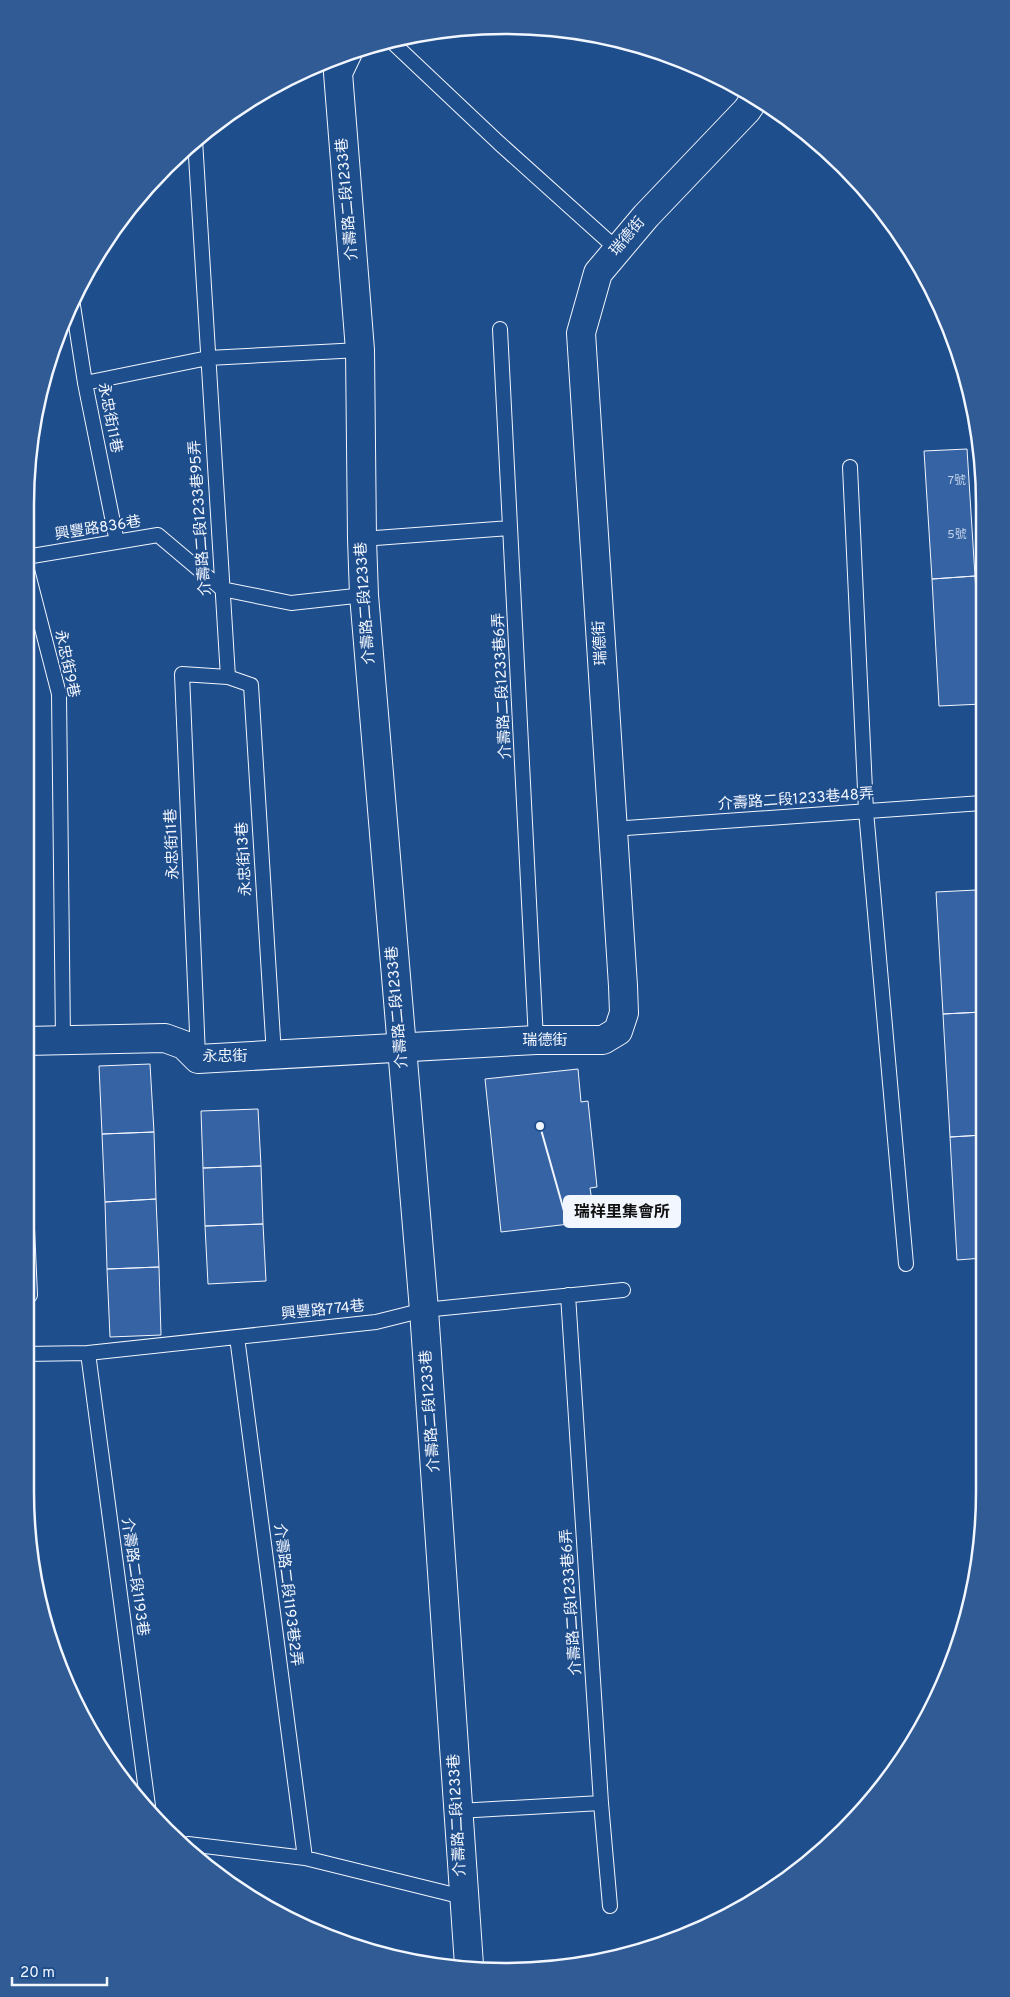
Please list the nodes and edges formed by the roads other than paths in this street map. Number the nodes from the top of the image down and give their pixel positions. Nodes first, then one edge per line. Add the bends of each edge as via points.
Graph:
1 (397, 47) edge
2 (343, 63) edge
3 (751, 103) edge
4 (196, 150) edge
5 (618, 250) junction
6 (74, 315) edge
7 (500, 329) dead end
8 (360, 350) junction
9 (208, 358) junction
10 (85, 383) junction
11 (850, 467) dead end
12 (510, 528) junction
13 (362, 539) junction
14 (117, 542) junction
15 (34, 556) edge
16 (222, 589) junction
17 (364, 595) junction
18 (34, 597) edge
19 (228, 677) junction
20 (976, 803) edge
21 (866, 811) junction
22 (612, 829) junction
23 (63, 1040) junction
24 (536, 1040) junction
25 (34, 1041) edge
26 (401, 1048) junction
27 (274, 1056) junction
28 (198, 1059) junction
29 (906, 1264) dead end
30 (623, 1290) dead end
31 (568, 1296) junction
32 (424, 1310) junction
33 (237, 1337) junction
34 (88, 1353) junction
35 (34, 1354) edge
36 (147, 1798) edge
37 (601, 1803) junction
38 (458, 1811) junction
39 (192, 1845) edge
40 (305, 1858) junction
41 (463, 1897) junction
42 (610, 1906) dead end
43 (469, 1961) edge

1 - 5 lane
2 - 8 street, 介壽路二段1233巷 via 338,73
3 - 5 street, 瑞德街
4 - 9 lane, 介壽路二段1233巷95弄
5 - 22 street, 瑞德街 via 598,273 581,333
6 - 10 lane, 永忠街11巷
7 - 12 lane, 介壽路二段1233巷6弄
8 - 9 lane
8 - 13 street, 介壽路二段1233巷
9 - 10 lane
9 - 16 lane, 介壽路二段1233巷95弄
10 - 14 lane, 永忠街11巷
11 - 21 lane
12 - 13 lane
12 - 24 lane, 介壽路二段1233巷6弄
13 - 17 street, 介壽路二段1233巷
14 - 15 lane, 興豐路836巷
14 - 16 lane, 興豐路836巷 via 158,535
16 - 17 lane, 興豐路836巷 via 291,603
16 - 19 lane, 介壽路二段1233巷95弄
17 - 26 street, 介壽路二段1233巷
18 - 23 lane, 永忠街9巷 via 59,694
19 - 27 lane, 永忠街13巷 via 251,686
19 - 28 lane, 永忠街11巷 via 182,674
20 - 21 lane, 介壽路二段1233巷48弄
21 - 22 lane, 介壽路二段1233巷48弄
21 - 29 lane
22 - 24 street, 瑞德街 via 624,1013 618,1031 603,1040
23 - 25 street, 永忠街
23 - 28 street, 永忠街 via 165,1038 184,1045
24 - 26 street, 瑞德街
26 - 27 street, 永忠街
26 - 32 street, 介壽路二段1233巷
27 - 28 street, 永忠街
30 - 31 lane, 興豐路774巷
31 - 32 lane, 興豐路774巷
31 - 37 lane, 介壽路二段1233巷6弄
32 - 33 lane, 興豐路774巷 via 376,1322
32 - 38 street, 介壽路二段1233巷
33 - 34 lane, 興豐路774巷
33 - 40 lane, 介壽路二段1193巷2弄
34 - 35 lane, 興豐路774巷
34 - 36 lane, 介壽路二段1193巷
37 - 38 lane
37 - 42 lane, 介壽路二段1233巷6弄
38 - 41 street, 介壽路二段1233巷
39 - 40 lane
40 - 41 lane
41 - 43 street, 介壽路二段1233巷

